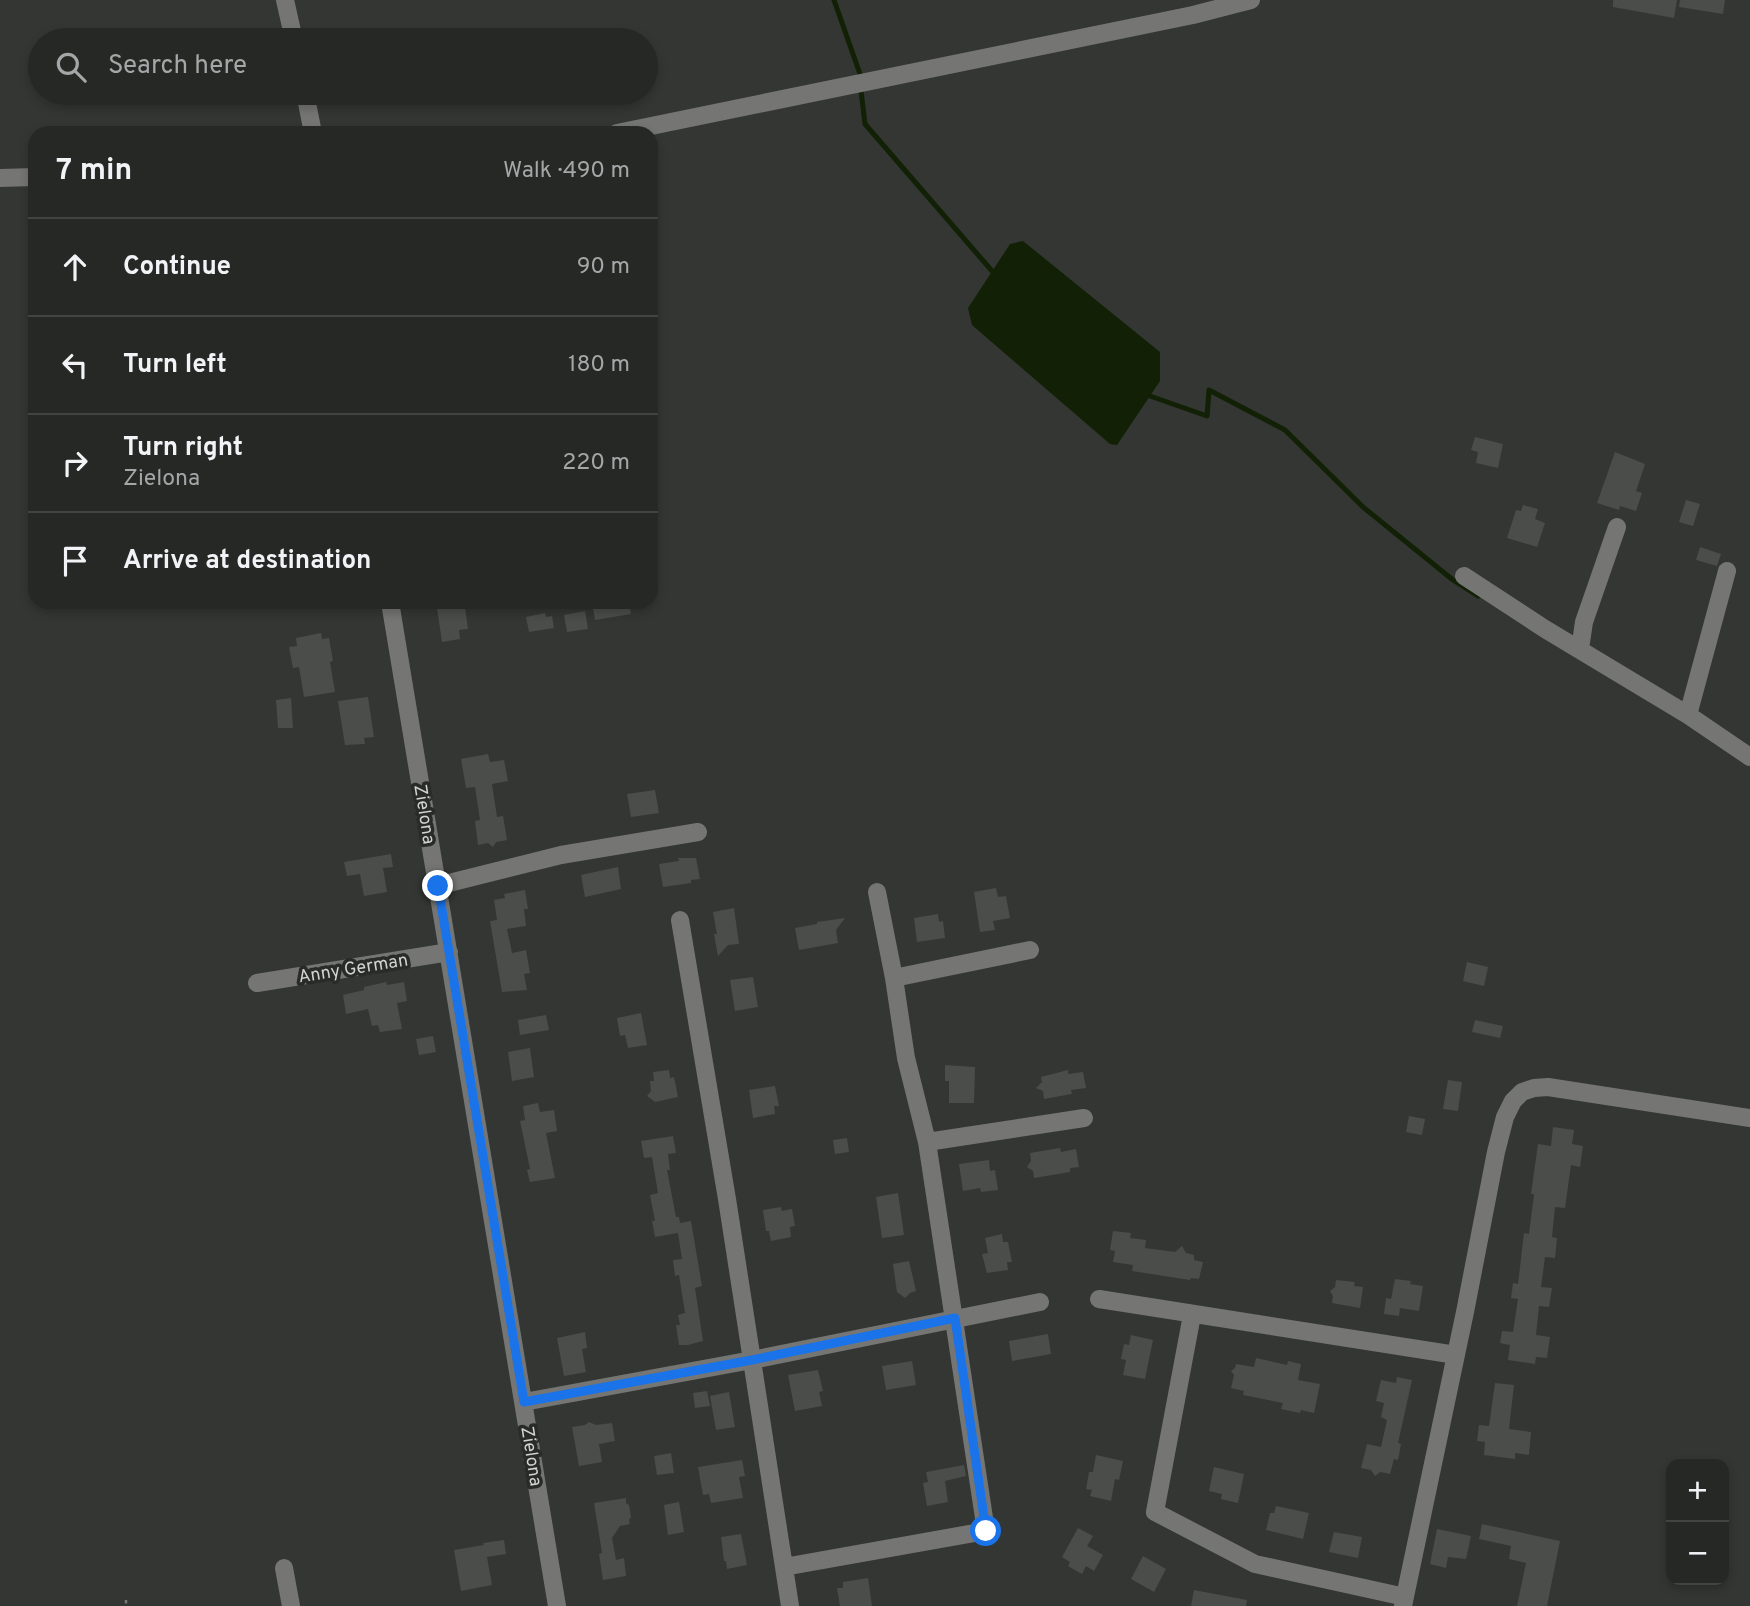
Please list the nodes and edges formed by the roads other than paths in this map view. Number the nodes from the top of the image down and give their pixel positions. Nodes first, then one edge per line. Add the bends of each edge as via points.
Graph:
1 (285, 0) edge
2 (1251, 0) edge
3 (291, 28) edge
4 (307, 105) edge
5 (311, 126) edge
6 (651, 126) edge
7 (28, 177) edge
8 (0, 178) edge
9 (1617, 527) dead end
10 (1727, 571) dead end
11 (1464, 576) dead end
12 (391, 609) edge
13 (1580, 649) junction
14 (1688, 715) junction
15 (1750, 757) edge
16 (698, 832) dead end
17 (438, 886) junction
18 (877, 891) dead end
19 (680, 920) dead end
20 (1030, 950) dead end
21 (449, 952) junction
22 (894, 978) junction
23 (257, 984) dead end
24 (1084, 1118) dead end
25 (1750, 1118) edge
26 (927, 1142) junction
27 (1099, 1299) dead end
28 (1040, 1302) dead end
29 (1192, 1315) junction
30 (955, 1318) junction
31 (1456, 1355) junction
32 (752, 1360) junction
33 (524, 1402) junction
34 (784, 1567) junction
35 (284, 1569) dead end
36 (1404, 1601) edge
37 (291, 1606) edge
38 (557, 1606) edge
39 (790, 1606) edge

1 - 3 street
2 - 6 street
4 - 5 street
7 - 8 street
9 - 13 street via 1584,622
10 - 14 street
11 - 13 street
12 - 17 street, Zielona
13 - 14 street
14 - 15 street
16 - 17 street via 561,855
17 - 21 street, Zielona
18 - 22 street
19 - 32 street
20 - 22 street
21 - 23 street, Anny German
21 - 33 street, Zielona
22 - 26 street via 906,1058
24 - 26 street
25 - 31 street via 1548,1087 1522,1092 1505,1117 1496,1152
26 - 30 street
27 - 29 street
28 - 30 street
29 - 31 street
29 - 36 street via 1155,1512 1255,1564
30 - 32 street
30 - 34 street via 986,1531
31 - 36 street
32 - 33 street
32 - 34 street
33 - 38 street, Zielona
34 - 39 street
35 - 37 street

